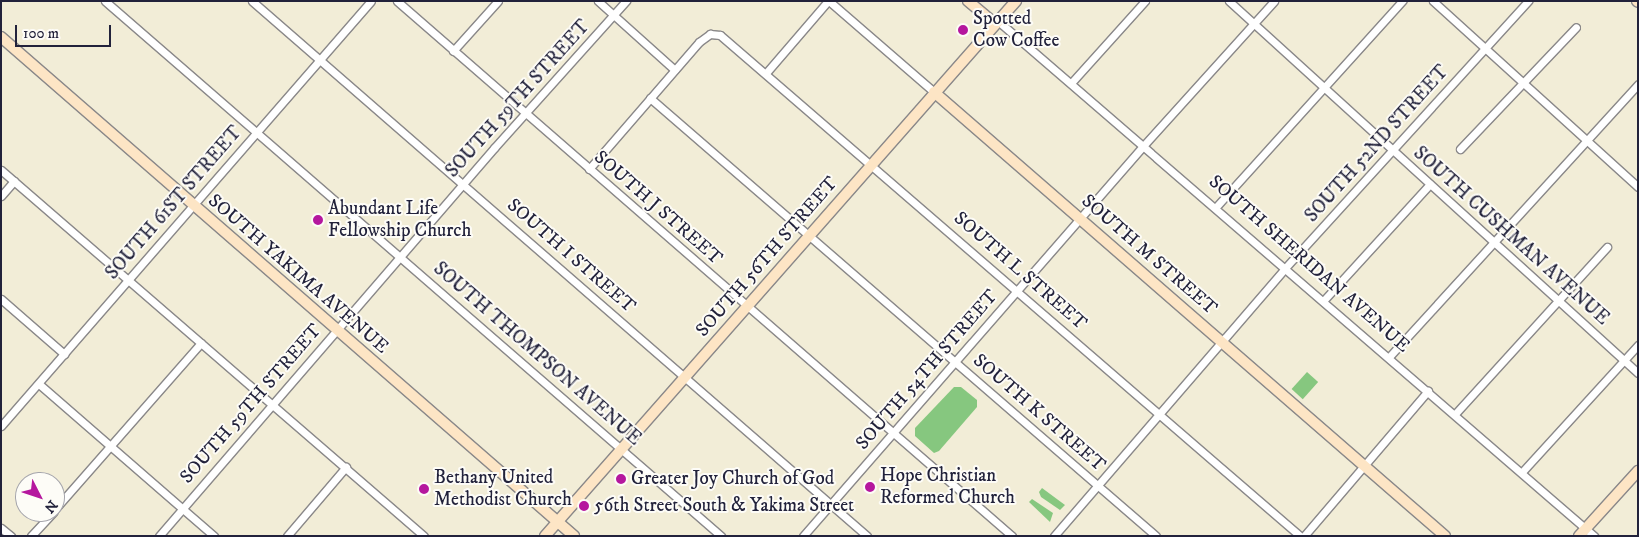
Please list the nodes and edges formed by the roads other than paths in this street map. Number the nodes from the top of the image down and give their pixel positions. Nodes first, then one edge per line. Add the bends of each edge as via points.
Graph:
1 (105, 1) edge
2 (252, 1) edge
3 (371, 1) edge
4 (397, 1) edge
5 (498, 1) edge
6 (598, 1) edge
7 (626, 1) edge
8 (829, 1) edge
9 (968, 1) edge
10 (1016, 1) edge
11 (1145, 1) edge
12 (1229, 1) edge
13 (1274, 1) edge
14 (1402, 1) edge
15 (1433, 1) edge
16 (1528, 1) edge
17 (614, 16) junction
18 (996, 22) junction
19 (1253, 24) junction
20 (1576, 27) dead end
21 (1, 37) edge
22 (1485, 49) junction
23 (453, 51) junction
24 (320, 60) junction
25 (675, 70) junction
26 (766, 73) junction
27 (1072, 82) junction
28 (1522, 83) junction
29 (1638, 84) edge
30 (1324, 88) junction
31 (934, 92) junction
32 (650, 98) junction
33 (525, 113) junction
34 (257, 133) junction
35 (1586, 141) junction
36 (1144, 145) junction
37 (1460, 148) dead end
38 (1392, 150) junction
39 (871, 164) junction
40 (589, 169) junction
41 (1, 170) edge
42 (14, 181) junction
43 (464, 184) junction
44 (1430, 184) junction
45 (1638, 187) edge
46 (1, 196) edge
47 (194, 206) junction
48 (1216, 207) junction
49 (1080, 218) junction
50 (808, 235) junction
51 (1493, 242) junction
52 (1607, 247) dead end
53 (401, 256) junction
54 (1286, 268) junction
55 (128, 280) junction
56 (1017, 290) junction
57 (1, 298) edge
58 (1324, 300) junction
59 (1558, 301) junction
60 (746, 306) junction
61 (336, 331) junction
62 (201, 342) junction
63 (1222, 342) junction
64 (1638, 345) edge
65 (64, 354) junction
66 (1389, 357) junction
67 (1624, 360) junction
68 (955, 362) junction
69 (1638, 373) edge
70 (685, 377) junction
71 (39, 384) junction
72 (1428, 391) junction
73 (272, 404) junction
74 (1160, 414) junction
75 (1455, 414) junction
76 (1, 426) edge
77 (894, 433) junction
78 (111, 446) junction
79 (621, 449) junction
80 (1364, 465) junction
81 (346, 467) junction
82 (1638, 471) edge
83 (1522, 472) junction
84 (1098, 485) junction
85 (65, 498) edge
86 (831, 504) junction
87 (182, 509) junction
88 (557, 521) junction
89 (44, 522) edge
90 (1, 528) edge
91 (1583, 532) edge
92 (416, 533) edge
93 (11, 536) edge
94 (32, 536) edge
95 (159, 536) edge
96 (214, 536) edge
97 (286, 536) edge
98 (424, 536) edge
99 (544, 536) edge
100 (574, 536) edge
101 (721, 536) edge
102 (803, 536) edge
103 (867, 536) edge
104 (1012, 536) edge
105 (1054, 536) edge
106 (1156, 536) edge
107 (1302, 536) edge
108 (1445, 536) edge
109 (1594, 536) edge

1 - 34 street, SOUTH THOMPSON AVENUE
2 - 24 street, SOUTH I STREET
3 - 24 street, SOUTH 61ST STREET
4 - 23 street, SOUTH J STREET
5 - 23 street
6 - 17 street
7 - 17 street, SOUTH 59TH STREET
8 - 26 street
8 - 31 street, SOUTH M STREET
9 - 18 main road, SOUTH SHERIDAN AVENUE
10 - 18 main road, SOUTH 56TH STREET
11 - 27 street
12 - 19 street, SOUTH CUSHMAN AVENUE
13 - 19 street, SOUTH 54TH STREET
14 - 30 street
15 - 22 street
16 - 22 street, SOUTH 52ND STREET
17 - 25 street
17 - 33 street, SOUTH 59TH STREET
18 - 27 street, SOUTH SHERIDAN AVENUE
18 - 31 main road, SOUTH 56TH STREET
19 - 30 street, SOUTH CUSHMAN AVENUE
19 - 36 street, SOUTH 54TH STREET
20 - 28 street
21 - 47 main road, SOUTH YAKIMA AVENUE
22 - 28 street
22 - 38 street, SOUTH 52ND STREET
23 - 33 street, SOUTH J STREET
24 - 34 street, SOUTH 61ST STREET
24 - 43 street, SOUTH I STREET
25 - 26 street, SOUTH L STREET via 702,39 716,34
25 - 32 street
26 - 39 street, SOUTH L STREET
27 - 36 street, SOUTH SHERIDAN AVENUE
28 - 35 street
28 - 37 street
29 - 35 street
30 - 38 street, SOUTH CUSHMAN AVENUE
30 - 48 street
31 - 39 main road, SOUTH 56TH STREET
31 - 49 main road, SOUTH M STREET
32 - 40 street
32 - 50 street, SOUTH K STREET
33 - 40 street, SOUTH J STREET
33 - 43 street, SOUTH 59TH STREET
34 - 47 street, SOUTH 61ST STREET
34 - 53 street, SOUTH THOMPSON AVENUE
35 - 45 street
35 - 51 street
36 - 48 street, SOUTH SHERIDAN AVENUE
36 - 49 street, SOUTH 54TH STREET
38 - 44 street, SOUTH CUSHMAN AVENUE
38 - 54 street, SOUTH 52ND STREET
39 - 50 main road, SOUTH 56TH STREET
39 - 56 street, SOUTH L STREET
40 - 60 street, SOUTH J STREET
41 - 42 street
42 - 46 street
42 - 55 street
43 - 53 street, SOUTH 59TH STREET
43 - 70 street, SOUTH I STREET
44 - 51 street, SOUTH CUSHMAN AVENUE
44 - 58 street
47 - 55 street, SOUTH 61ST STREET
47 - 61 main road, SOUTH YAKIMA AVENUE
48 - 54 street, SOUTH SHERIDAN AVENUE
49 - 56 street, SOUTH 54TH STREET
49 - 63 main road, SOUTH M STREET
50 - 60 main road, SOUTH 56TH STREET
50 - 68 street, SOUTH K STREET
51 - 59 street, SOUTH CUSHMAN AVENUE
51 - 66 street
52 - 59 street
53 - 61 street, SOUTH 59TH STREET
53 - 79 street, SOUTH THOMPSON AVENUE
54 - 58 street, SOUTH SHERIDAN AVENUE
54 - 63 street, SOUTH 52ND STREET
55 - 62 street
55 - 65 street, SOUTH 61ST STREET
56 - 68 street, SOUTH 54TH STREET
56 - 74 street, SOUTH L STREET
57 - 65 street
58 - 66 street, SOUTH SHERIDAN AVENUE
59 - 67 street, SOUTH CUSHMAN AVENUE
59 - 75 street
60 - 70 main road, SOUTH 56TH STREET
60 - 77 street, SOUTH J STREET
61 - 73 street, SOUTH 59TH STREET
61 - 88 main road, SOUTH YAKIMA AVENUE
62 - 73 street
62 - 78 street
63 - 74 street, SOUTH 52ND STREET
63 - 80 main road, SOUTH M STREET
64 - 67 street
65 - 71 street, SOUTH 61ST STREET
66 - 72 street, SOUTH SHERIDAN AVENUE
67 - 69 street, SOUTH CUSHMAN AVENUE
67 - 83 street
68 - 77 street, SOUTH 54TH STREET
68 - 84 street, SOUTH K STREET
70 - 79 main road, SOUTH 56TH STREET
70 - 86 street, SOUTH I STREET
71 - 76 street, SOUTH 61ST STREET
71 - 78 street
72 - 75 street, SOUTH SHERIDAN AVENUE
72 - 80 street
73 - 81 street
73 - 87 street, SOUTH 59TH STREET
74 - 84 street, SOUTH 52ND STREET
74 - 107 street, SOUTH L STREET
75 - 83 street, SOUTH SHERIDAN AVENUE
77 - 86 street, SOUTH 54TH STREET
77 - 104 street, SOUTH J STREET
78 - 85 street
78 - 87 street
79 - 88 main road, SOUTH 56TH STREET
79 - 101 street, SOUTH THOMPSON AVENUE
80 - 107 street
80 - 108 main road, SOUTH M STREET
81 - 92 street
81 - 97 street
82 - 91 main road
83 - 91 street, SOUTH SHERIDAN AVENUE
84 - 105 street, SOUTH 52ND STREET
84 - 106 street, SOUTH K STREET
86 - 102 street, SOUTH 54TH STREET
86 - 103 street, SOUTH I STREET
87 - 95 street, SOUTH 59TH STREET
87 - 96 street
88 - 99 main road, SOUTH 56TH STREET
88 - 100 main road, SOUTH YAKIMA AVENUE
89 - 94 street
90 - 93 street
91 - 109 street, SOUTH SHERIDAN AVENUE
92 - 98 street

